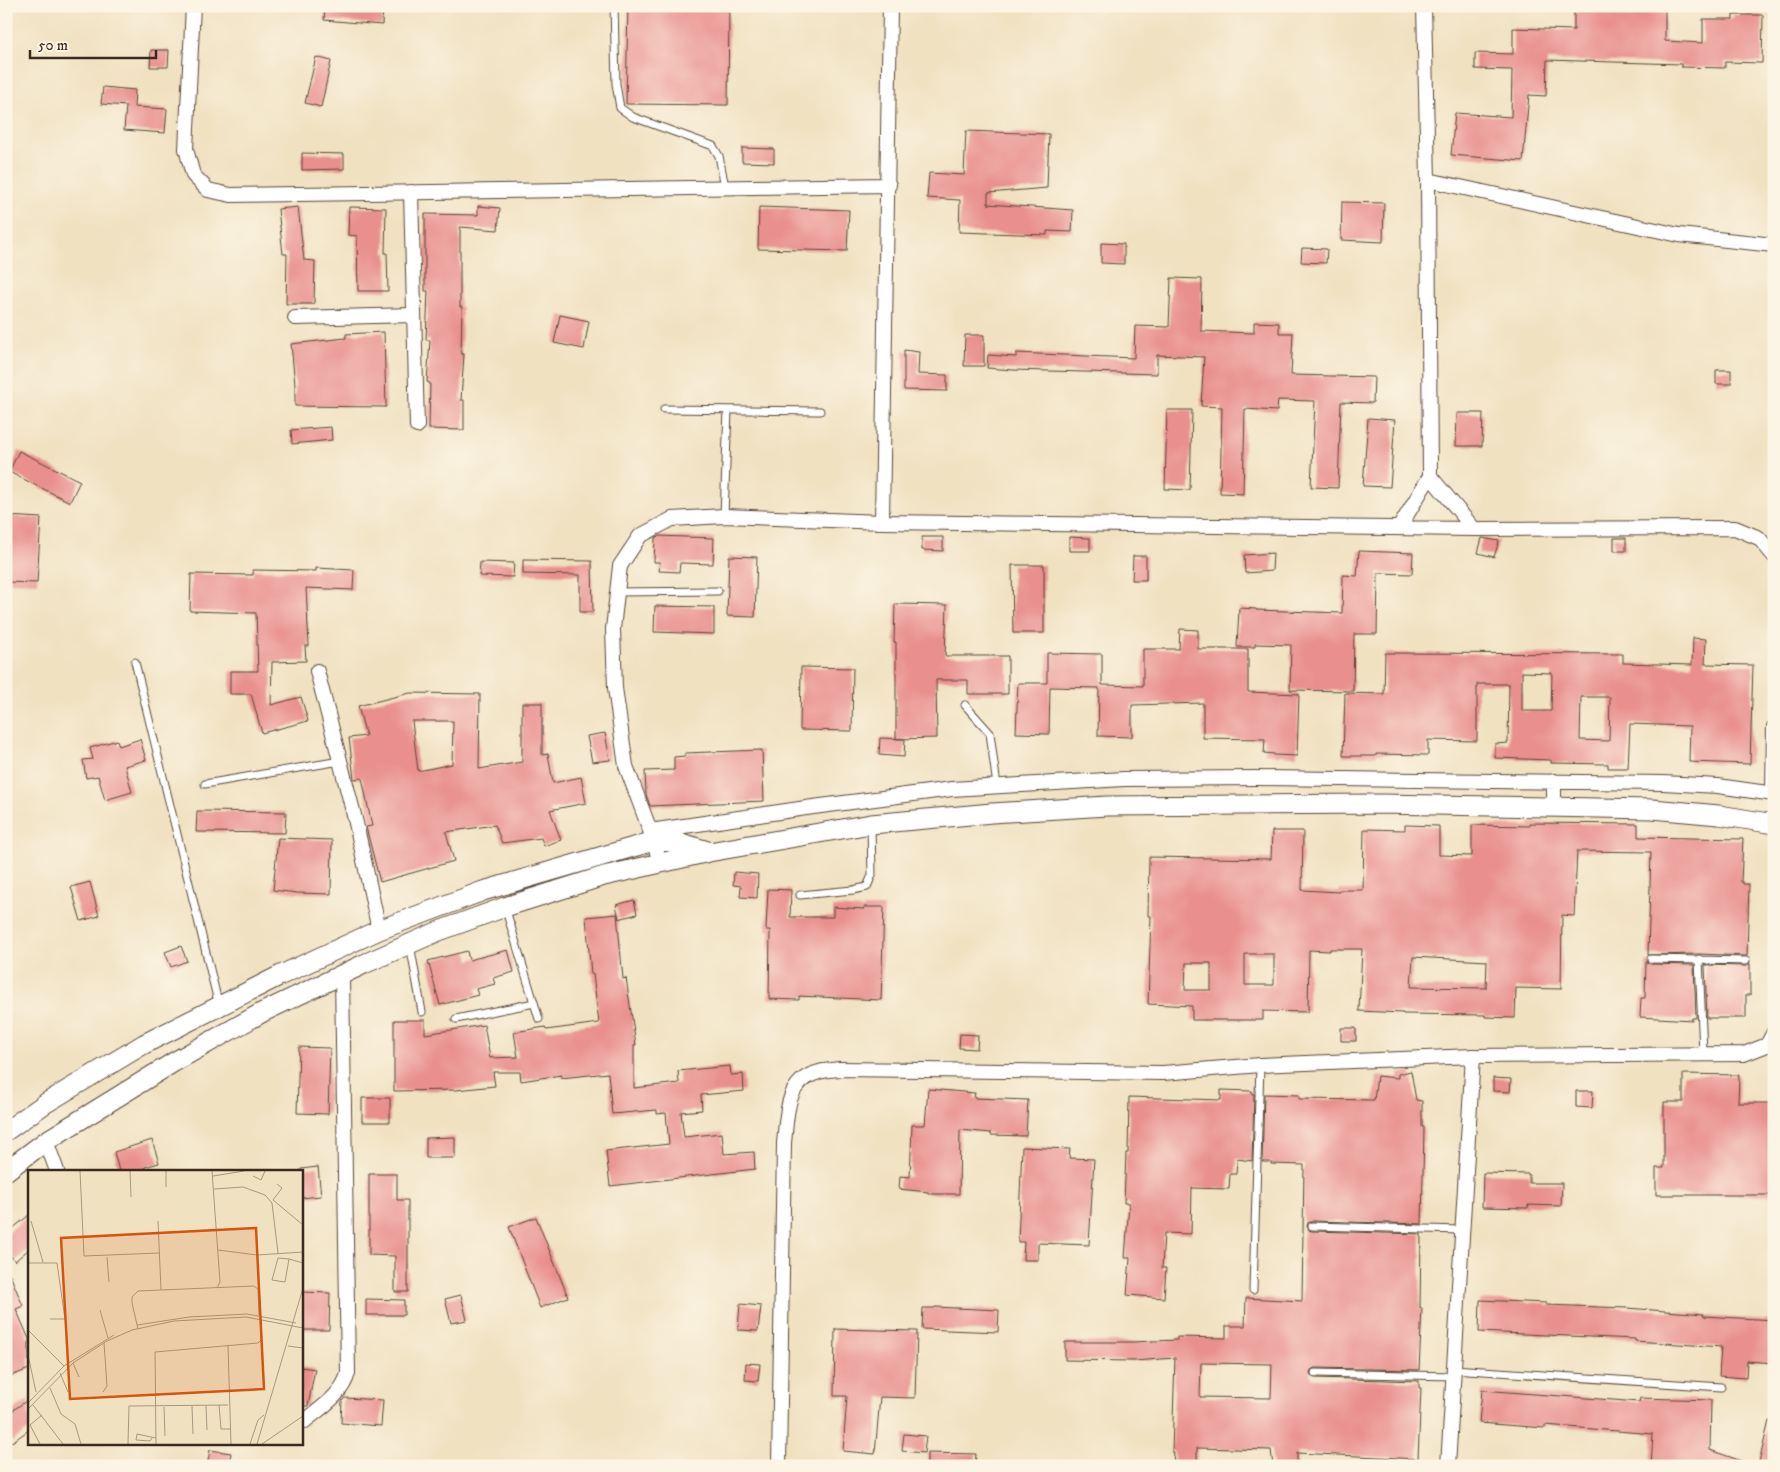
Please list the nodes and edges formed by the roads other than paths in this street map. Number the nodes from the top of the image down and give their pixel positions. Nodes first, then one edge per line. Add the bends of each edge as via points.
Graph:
1 (193, 6) edge
2 (614, 6) edge
3 (890, 6) edge
4 (1424, 6) edge
5 (1428, 180) junction
6 (889, 185) junction
7 (725, 188) junction
8 (411, 192) junction
9 (1774, 244) edge
10 (414, 315) junction
11 (295, 318) dead end
12 (664, 409) dead end
13 (728, 410) junction
14 (820, 410) dead end
15 (418, 426) dead end
16 (1430, 476) junction
17 (724, 516) junction
18 (882, 522) junction
19 (1399, 528) junction
20 (1474, 529) junction
21 (1774, 556) edge
22 (718, 591) dead end
23 (617, 592) junction
24 (135, 662) dead end
25 (317, 671) dead end
26 (965, 705) dead end
27 (1774, 727) edge
28 (340, 761) junction
29 (1554, 781) junction
30 (205, 784) dead end
31 (997, 786) junction
32 (1773, 794) edge
33 (1554, 808) junction
34 (871, 824) junction
35 (1774, 824) edge
36 (652, 836) junction
37 (709, 852) junction
38 (660, 864) junction
39 (800, 895) dead end
40 (505, 907) junction
41 (379, 930) junction
42 (410, 944) junction
43 (1651, 959) dead end
44 (1699, 959) junction
45 (1746, 961) dead end
46 (342, 975) junction
47 (534, 1004) junction
48 (219, 1006) junction
49 (422, 1012) dead end
50 (456, 1019) dead end
51 (539, 1019) dead end
52 (1774, 1032) edge
53 (1703, 1053) junction
54 (1473, 1056) junction
55 (1260, 1065) junction
56 (6, 1131) edge
57 (46, 1141) junction
58 (57, 1170) edge
59 (6, 1171) edge
60 (1312, 1226) dead end
61 (1462, 1230) junction
62 (1253, 1290) dead end
63 (1315, 1373) dead end
64 (1453, 1373) junction
65 (1721, 1387) dead end
66 (305, 1421) dead end
67 (779, 1466) edge
68 (1448, 1466) edge

1 - 8 street via 186,149 193,175 208,190 231,195
2 - 7 lane via 616,84 620,108 633,117 712,146 719,156
3 - 6 street
4 - 5 street
5 - 9 street via 1679,235
5 - 16 street
6 - 7 street
6 - 18 street
7 - 8 street
8 - 10 street
10 - 11 street
10 - 15 street
12 - 13 lane
13 - 14 lane
13 - 17 lane
16 - 19 street
16 - 20 street
17 - 18 street
17 - 23 street via 672,519 640,536 620,566
18 - 19 street
19 - 20 street
20 - 21 street via 1735,528 1759,538
22 - 23 lane
23 - 36 street via 613,629 620,727 626,766
24 - 48 lane
25 - 28 street
26 - 31 lane via 990,733
27 - 32 street
28 - 30 lane
28 - 41 street
29 - 31 street via 1134,779
29 - 32 street via 1718,786
29 - 33 street
31 - 36 street via 813,807
33 - 34 main road via 1380,804 1107,806
33 - 35 main road via 1652,809
34 - 37 main road
34 - 39 lane via 872,875 866,887
36 - 37 main road
36 - 38 street
36 - 41 main road via 482,891
37 - 38 main road
38 - 40 main road via 604,876
40 - 42 main road
40 - 47 lane
41 - 48 main road
42 - 46 main road
42 - 49 lane
43 - 44 lane
44 - 45 lane
44 - 53 lane
46 - 57 main road via 263,1012
46 - 66 street via 348,1373 336,1395
47 - 50 lane
47 - 51 lane
48 - 56 main road via 144,1044
52 - 53 street via 1767,1045 1744,1054
53 - 54 street
54 - 55 street
54 - 61 street
55 - 62 lane
55 - 67 street via 1163,1073 840,1069 816,1073 796,1084 788,1107 784,1144
57 - 58 street
57 - 59 main road
60 - 61 lane
61 - 64 street
63 - 64 lane
64 - 65 lane
64 - 68 street

